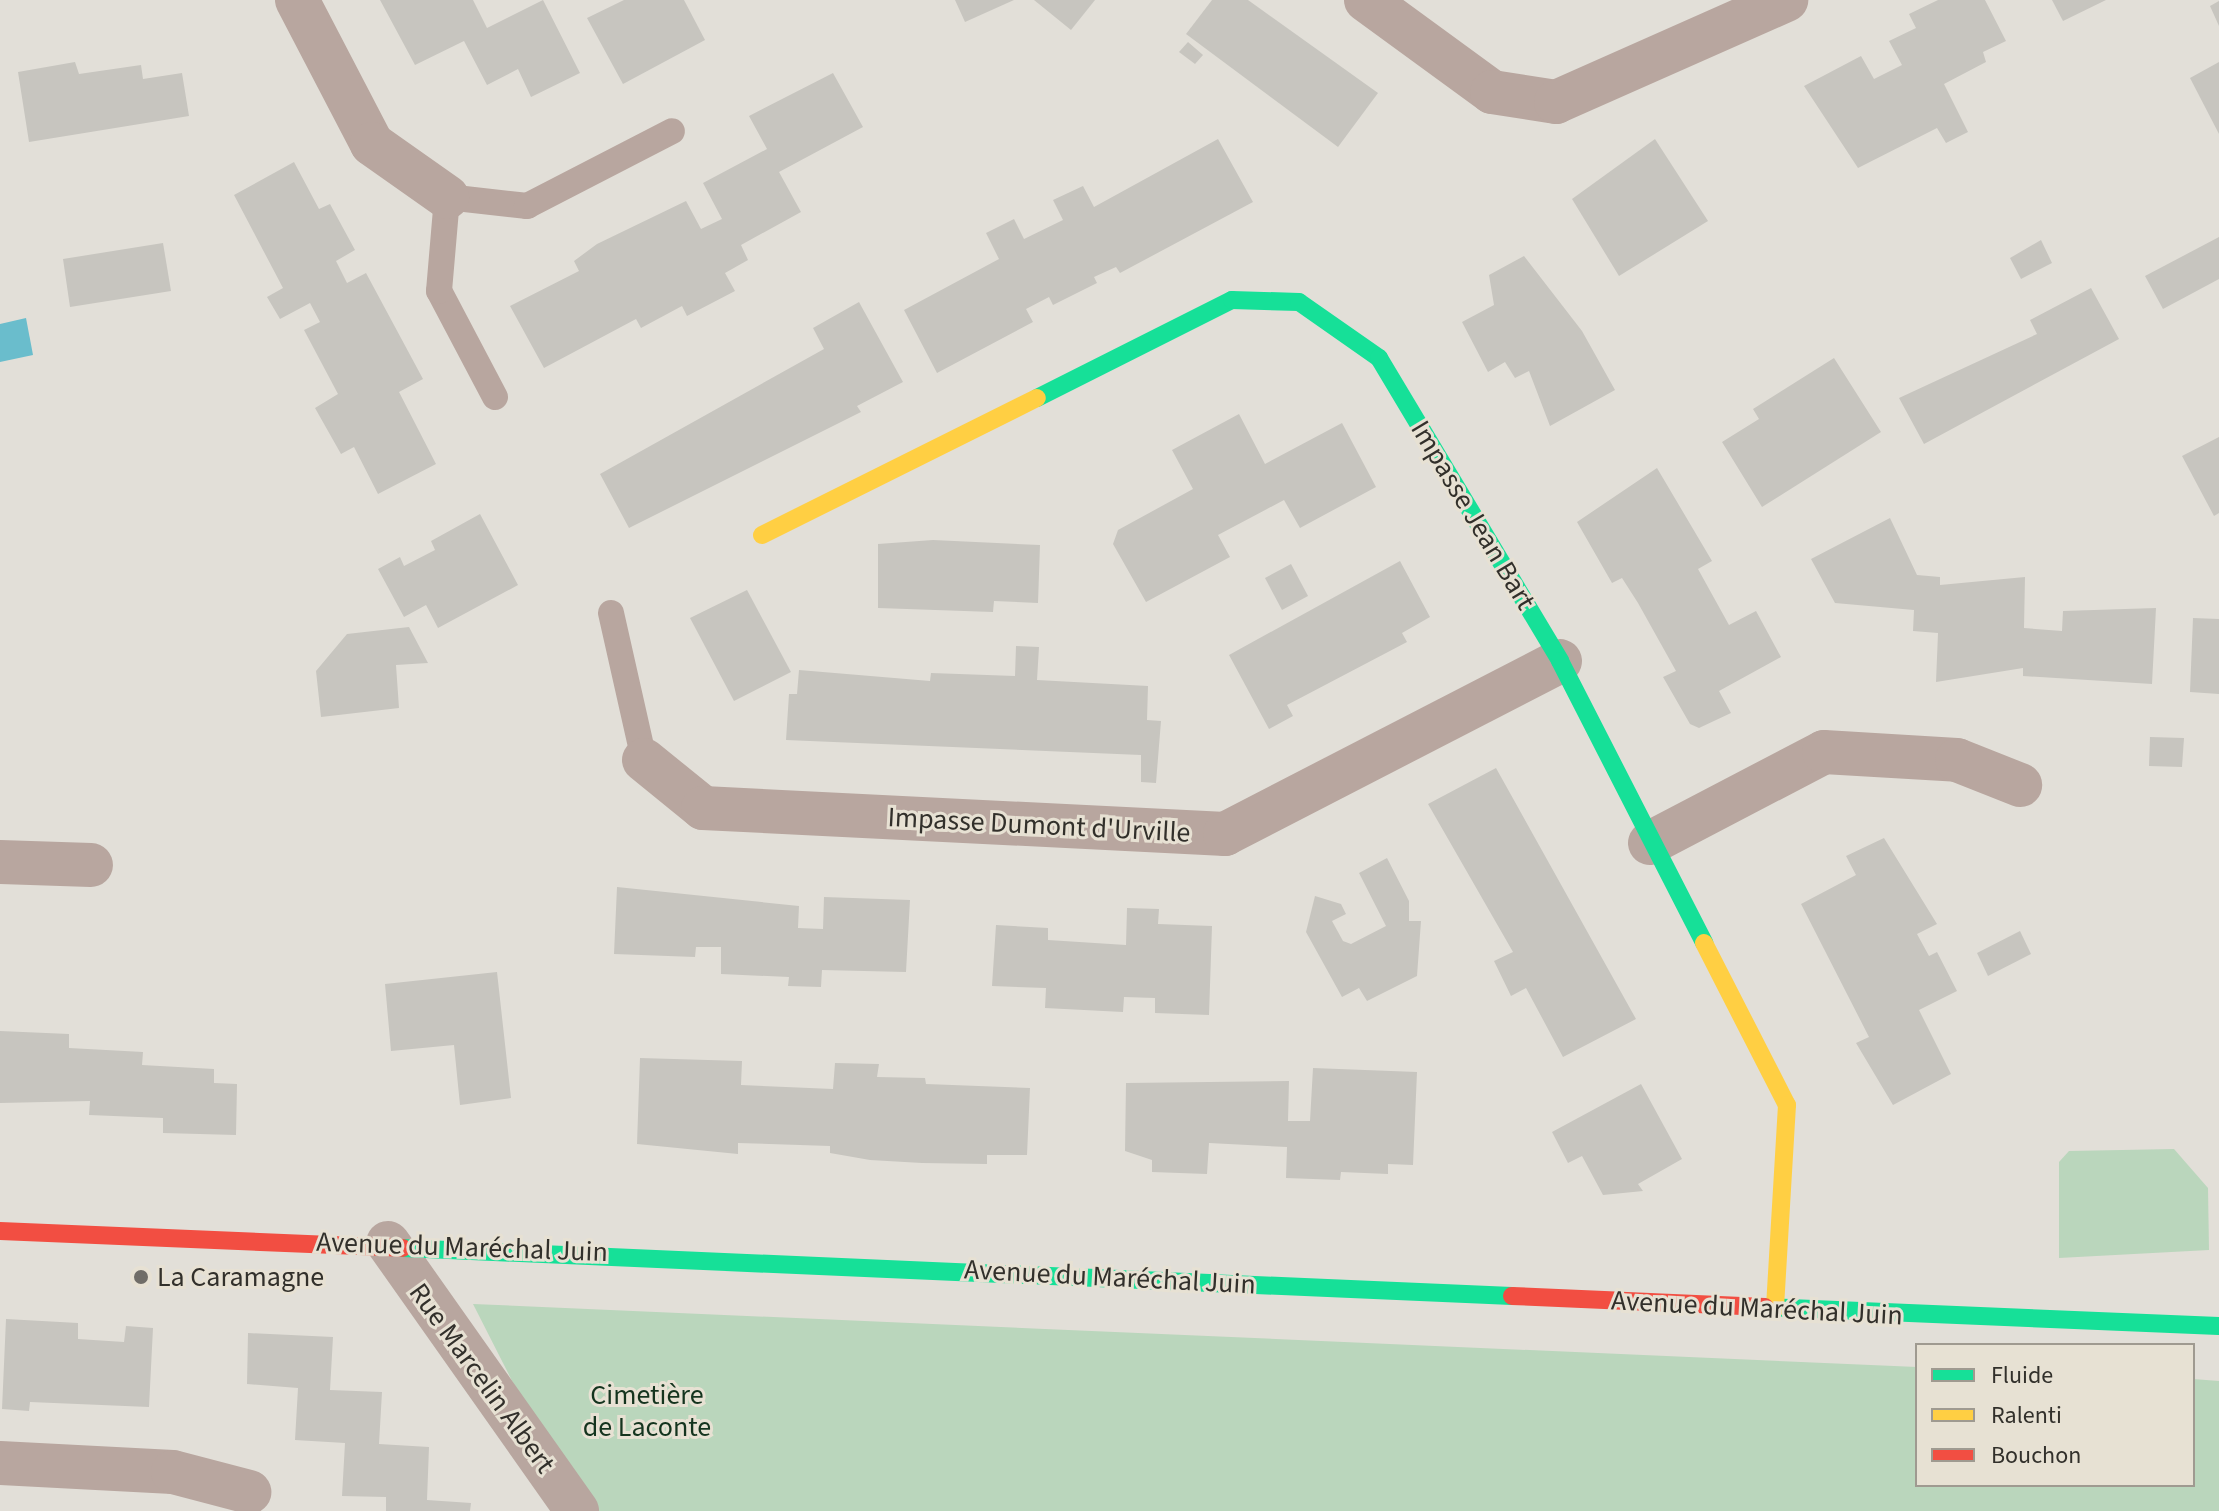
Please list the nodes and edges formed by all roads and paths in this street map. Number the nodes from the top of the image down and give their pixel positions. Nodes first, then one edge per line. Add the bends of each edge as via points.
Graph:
1 (297, 0) edge
2 (1366, 0) edge
3 (1786, 0) edge
4 (672, 131) dead end
5 (447, 197) junction
6 (495, 397) dead end
7 (762, 535) dead end
8 (611, 613) dead end
9 (1560, 661) junction
10 (644, 760) joint
11 (2020, 785) dead end
12 (1650, 843) junction
13 (0, 862) edge
14 (91, 865) dead end
15 (0, 1231) edge
16 (388, 1243) junction
17 (1775, 1309) junction
18 (2219, 1326) edge
19 (0, 1463) edge
20 (249, 1492) dead end
21 (577, 1511) edge

1 - 5 street via 372,144
2 - 3 street via 1492,92 1556,102
4 - 5 lane via 527,206
5 - 6 lane via 439,291
7 - 9 street, Impasse Jean Bart via 1232,300 1299,302 1379,358
8 - 10 lane, Impasse Dumont d'Urville
9 - 10 street, Impasse Dumont d'Urville via 1225,834 703,808
9 - 12 street, Impasse Jean Bart
11 - 12 street via 1957,760 1824,752
12 - 17 street, Impasse Jean Bart via 1787,1105
13 - 14 street
15 - 16 street, Avenue du Maréchal Juin
16 - 17 street, Avenue du Maréchal Juin
16 - 21 street, Rue Marcelin Albert
17 - 18 street, Avenue du Maréchal Juin
19 - 20 street via 173,1472

